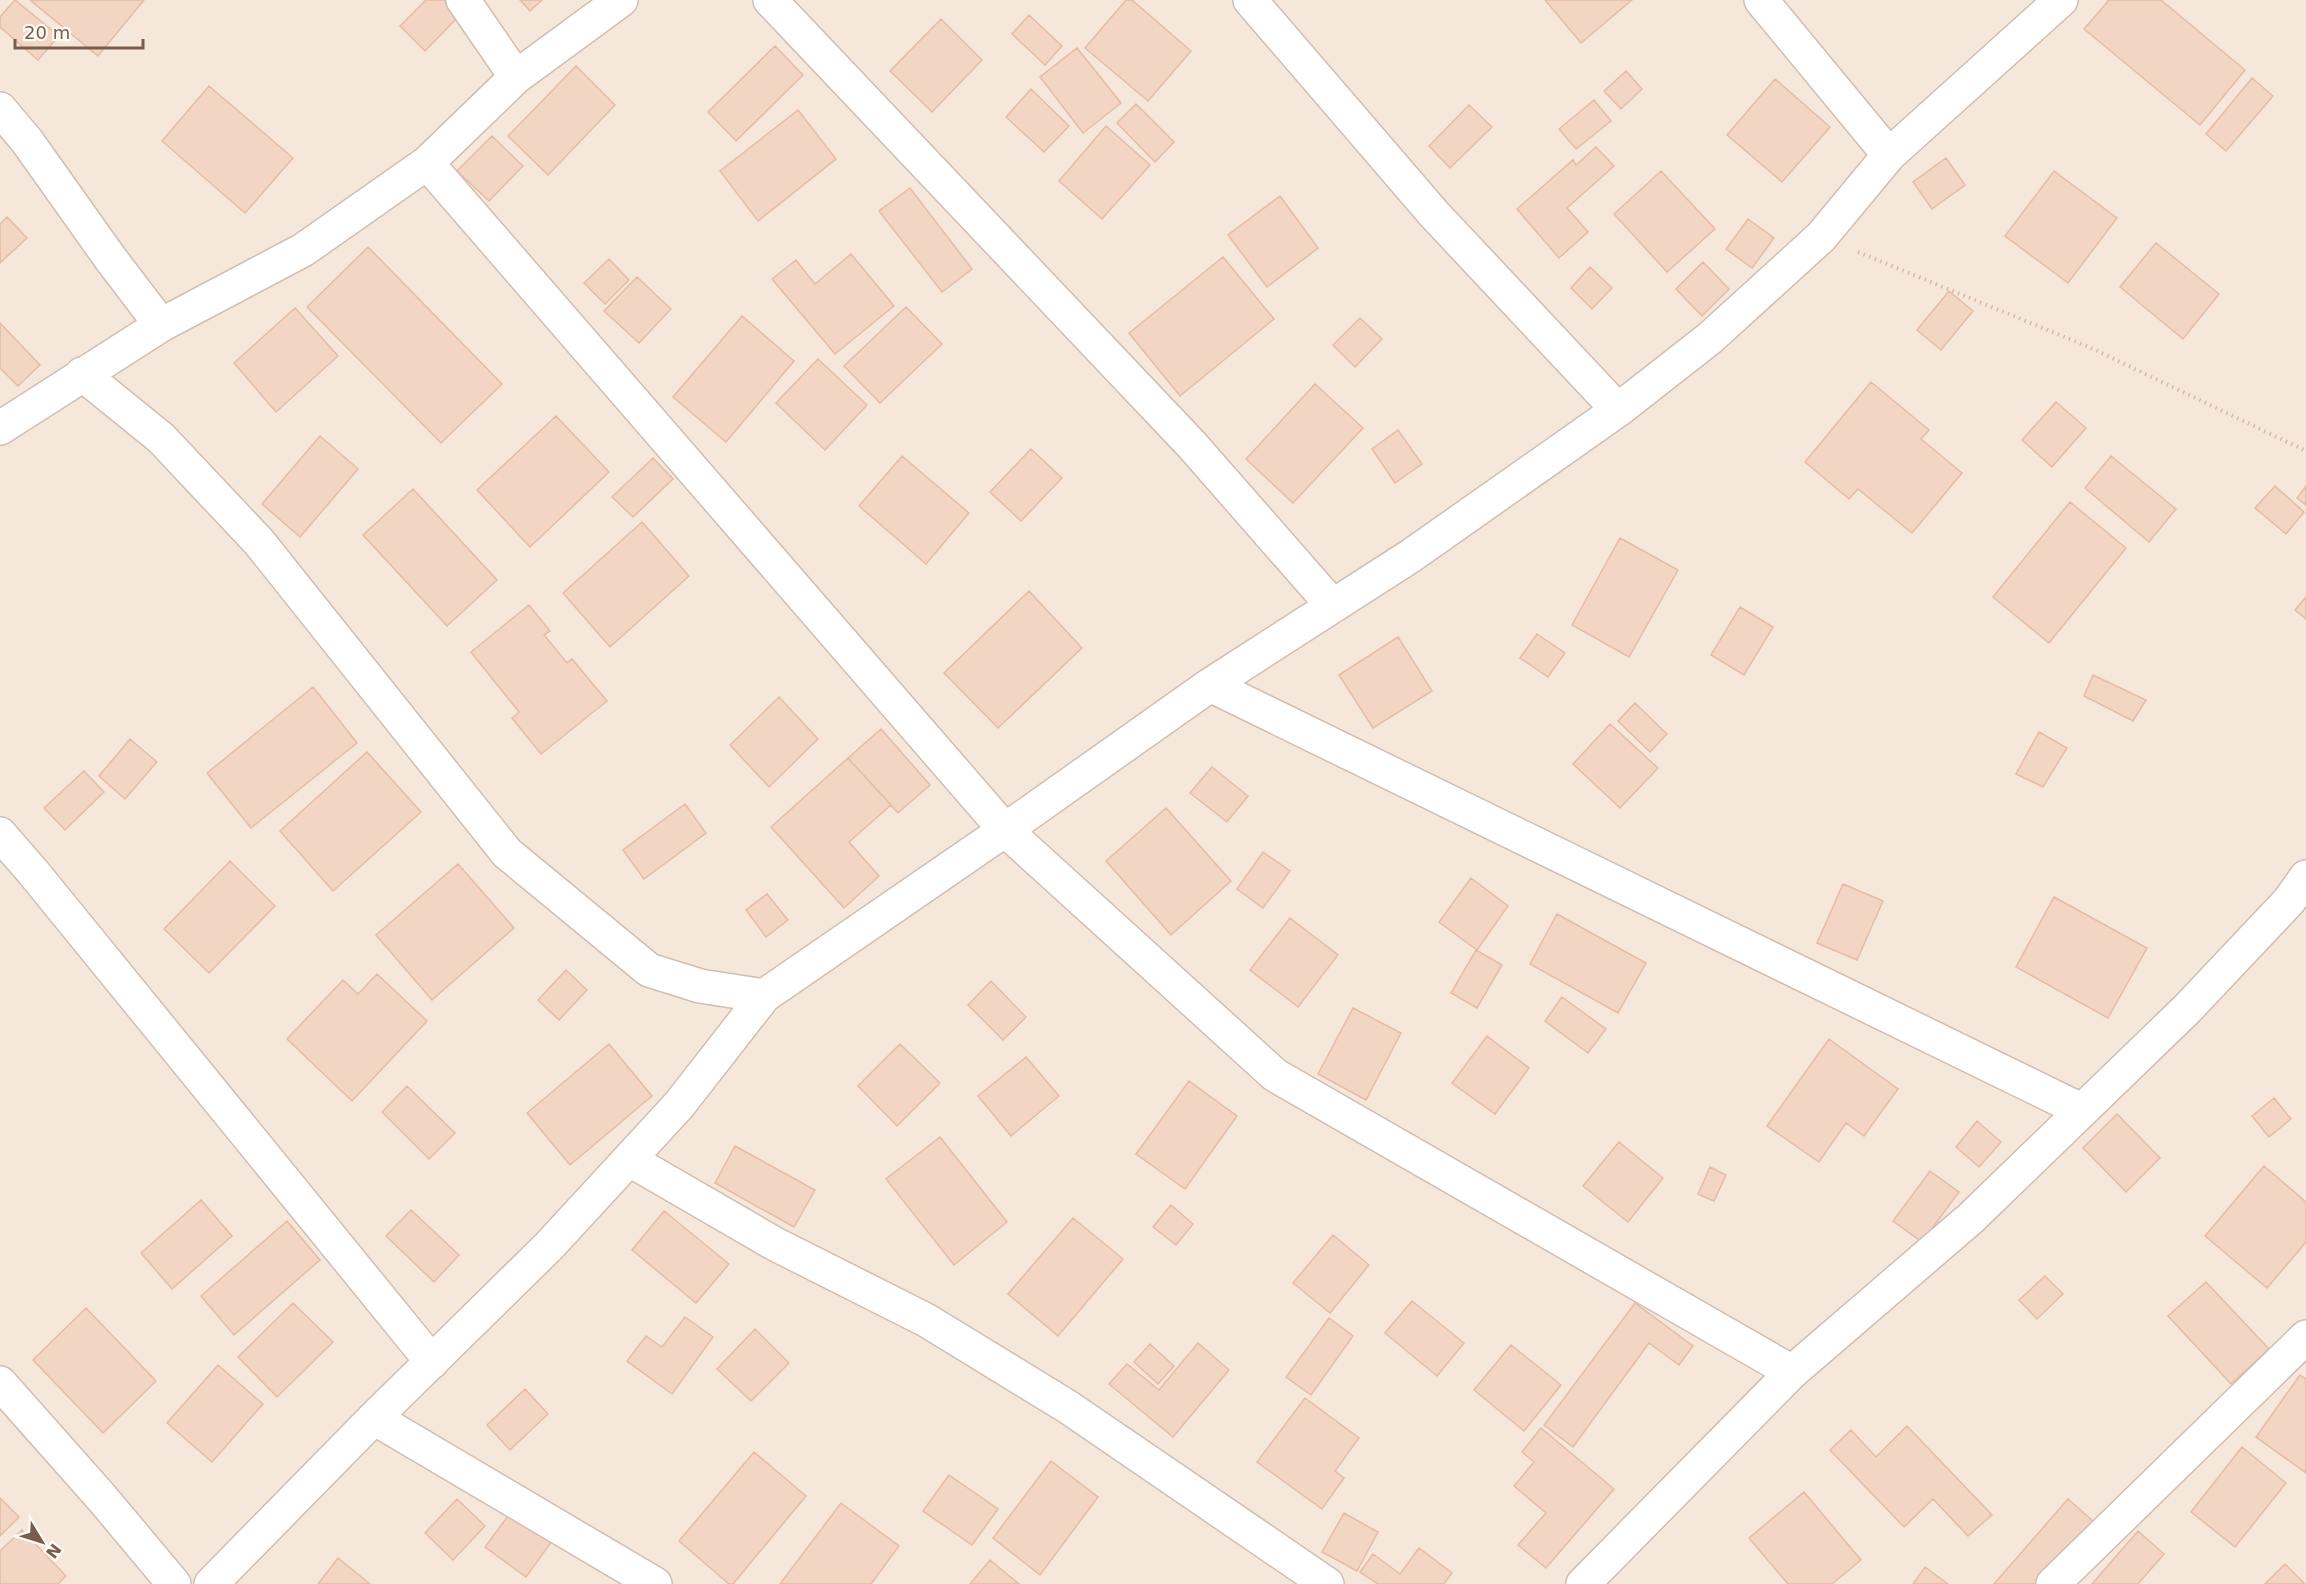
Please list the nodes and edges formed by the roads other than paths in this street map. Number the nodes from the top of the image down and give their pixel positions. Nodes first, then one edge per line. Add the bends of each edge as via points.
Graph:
1 (463, 0) edge
2 (621, 0) edge
3 (770, 0) edge
4 (1250, 0) edge
5 (1761, 0) edge
6 (2061, 0) edge
7 (516, 77) junction
8 (0, 109) edge
9 (1889, 155) junction
10 (427, 163) junction
11 (161, 325) junction
12 (82, 374) junction
13 (1618, 410) junction
14 (0, 428) edge
15 (1333, 606) junction
16 (1210, 685) junction
17 (1005, 830) junction
18 (0, 834) edge
19 (2306, 877) edge
20 (764, 996) junction
21 (2081, 1110) junction
22 (630, 1160) junction
23 (2306, 1337) edge
24 (432, 1362) junction
25 (1792, 1372) junction
26 (0, 1383) edge
27 (374, 1418) junction
28 (174, 1584) edge
29 (212, 1584) edge
30 (655, 1584) edge
31 (1327, 1584) edge
32 (1583, 1584) edge
33 (2053, 1584) edge

1 - 7 street
2 - 7 street
3 - 15 street via 1192,445
4 - 13 street via 1434,214
5 - 9 street
6 - 9 street
7 - 10 street
8 - 11 street
9 - 13 street via 1821,237 1710,338
10 - 11 street via 303,250
10 - 17 street
11 - 12 street
12 - 14 street
12 - 20 street via 161,438 259,542 507,853 649,970 700,986
13 - 15 street
15 - 16 street
16 - 17 street
16 - 21 street
17 - 20 street
17 - 25 street via 1275,1075
18 - 24 street
19 - 21 street via 2289,901 2187,1009
20 - 22 street via 679,1105
21 - 25 street via 1971,1218
22 - 24 street
22 - 31 street via 775,1244 946,1333 1068,1407
23 - 33 street
24 - 27 street
25 - 32 street
26 - 28 street
27 - 29 street
27 - 30 street

